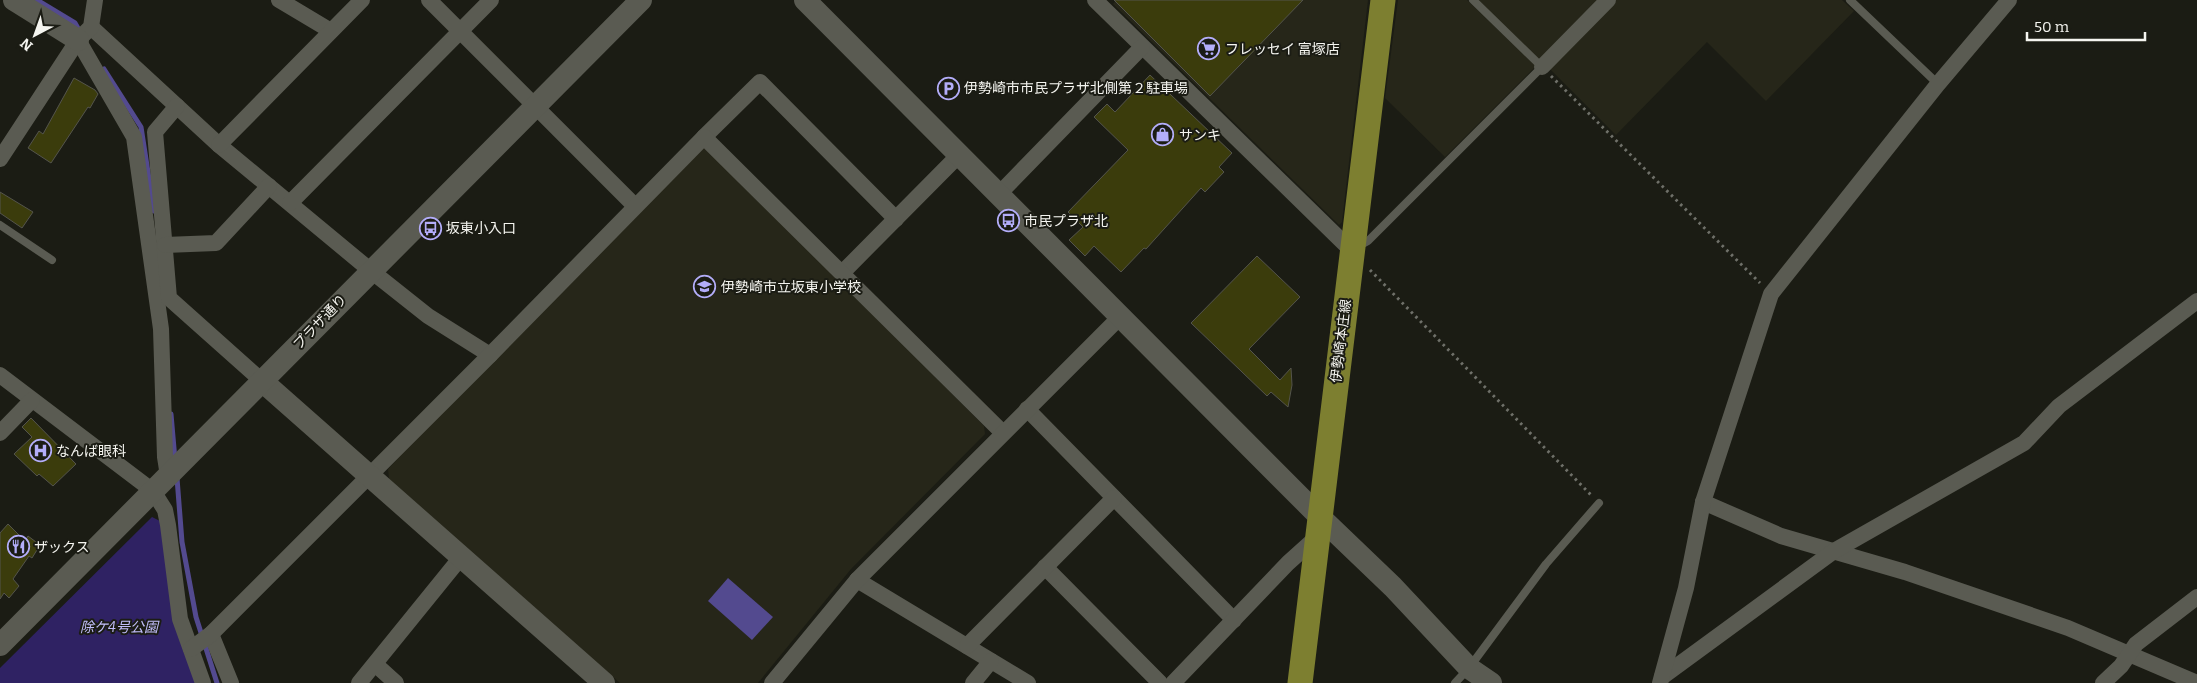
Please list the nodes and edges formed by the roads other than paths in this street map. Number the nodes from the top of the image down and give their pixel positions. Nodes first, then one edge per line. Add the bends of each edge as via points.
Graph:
1 (14, 0) edge
2 (95, 0) edge
3 (279, 0) edge
4 (362, 0) edge
5 (429, 0) edge
6 (491, 0) edge
7 (641, 0) edge
8 (806, 0) edge
9 (1095, 0) edge
10 (1383, 0) edge
11 (1472, 0) edge
12 (1608, 0) edge
13 (1850, 0) edge
14 (2009, 0) edge
15 (331, 31) junction
16 (460, 31) junction
17 (84, 33) junction
18 (1142, 47) junction
19 (1542, 67) junction
20 (1938, 84) junction
21 (177, 106) junction
22 (535, 106) junction
23 (704, 137) junction
24 (220, 145) junction
25 (959, 155) junction
26 (0, 159) edge
27 (269, 186) junction
28 (999, 194) junction
29 (290, 203) junction
30 (635, 206) junction
31 (896, 219) junction
32 (0, 225) edge
33 (165, 245) junction
34 (1351, 250) junction
35 (52, 260) dead end
36 (370, 270) junction
37 (842, 274) junction
38 (2197, 301) edge
39 (1121, 316) junction
40 (490, 355) junction
41 (0, 375) edge
42 (262, 381) junction
43 (32, 400) junction
44 (1027, 410) junction
45 (1003, 432) junction
46 (0, 433) edge
47 (370, 475) junction
48 (160, 483) junction
49 (1114, 498) junction
50 (1703, 502) junction
51 (1599, 504) road end
52 (1319, 527) junction
53 (1834, 551) junction
54 (462, 556) junction
55 (1045, 567) junction
56 (857, 580) junction
57 (2197, 597) edge
58 (1234, 620) junction
59 (211, 634) junction
60 (0, 645) edge
61 (967, 646) junction
62 (190, 649) junction
63 (2130, 655) junction
64 (991, 661) junction
65 (375, 664) junction
66 (1462, 676) edge
67 (1661, 680) edge
68 (203, 683) edge
69 (231, 683) edge
70 (359, 683) edge
71 (396, 683) edge
72 (604, 683) edge
73 (772, 683) edge
74 (973, 683) edge
75 (1028, 683) edge
76 (1160, 683) edge
77 (1174, 683) edge
78 (1300, 683) edge
79 (1491, 683) edge
80 (2103, 683) edge
81 (2197, 683) edge

1 - 17 street
2 - 17 street
3 - 15 street
4 - 15 street
5 - 16 street
6 - 16 street
7 - 22 street, プラザ通り
8 - 25 street
9 - 18 street
10 - 34 main road, 伊勢崎本庄線
11 - 19 lane
12 - 19 street
13 - 20 lane
14 - 20 street
15 - 24 street
16 - 22 street
16 - 29 street
17 - 21 street
17 - 26 street
17 - 48 street via 134,138 161,329 165,457
18 - 28 street
18 - 34 street
19 - 34 lane via 1368,241
20 - 50 street via 1771,294
21 - 24 street
21 - 33 street via 155,132
22 - 30 street
22 - 36 street, プラザ通り
23 - 30 street
23 - 31 street via 760,82
23 - 37 street
24 - 27 street
25 - 28 street
25 - 31 street
27 - 29 street
27 - 33 street via 216,243
28 - 39 street
29 - 36 street
30 - 40 street
31 - 37 street
32 - 35 lane
33 - 42 street via 169,298
34 - 52 main road, 伊勢崎本庄線
36 - 40 street via 428,316
36 - 42 street, プラザ通り
37 - 45 street
38 - 53 street via 2059,406 2024,444
39 - 44 street
39 - 52 street
40 - 47 street
41 - 43 street
42 - 47 street
42 - 48 street, プラザ通り
43 - 46 street
43 - 48 street
44 - 45 street
44 - 49 street
45 - 56 street
47 - 54 street
47 - 59 street
48 - 60 street, プラザ通り
48 - 62 street via 180,619
49 - 55 street
49 - 58 street
50 - 53 street via 1771,532
50 - 67 street via 1686,588
51 - 66 lane via 1546,564
52 - 58 street
52 - 66 street via 1393,587
52 - 78 main road, 伊勢崎本庄線
53 - 63 street via 2038,617
53 - 67 street
54 - 65 street
54 - 72 street
55 - 61 street
55 - 76 street
56 - 61 street
56 - 73 street
57 - 63 street via 2136,644
58 - 77 street
59 - 62 street
59 - 69 street
61 - 64 street
62 - 68 street
63 - 80 street
63 - 81 street
64 - 74 street
64 - 75 street
65 - 70 street
65 - 71 street
66 - 79 street

